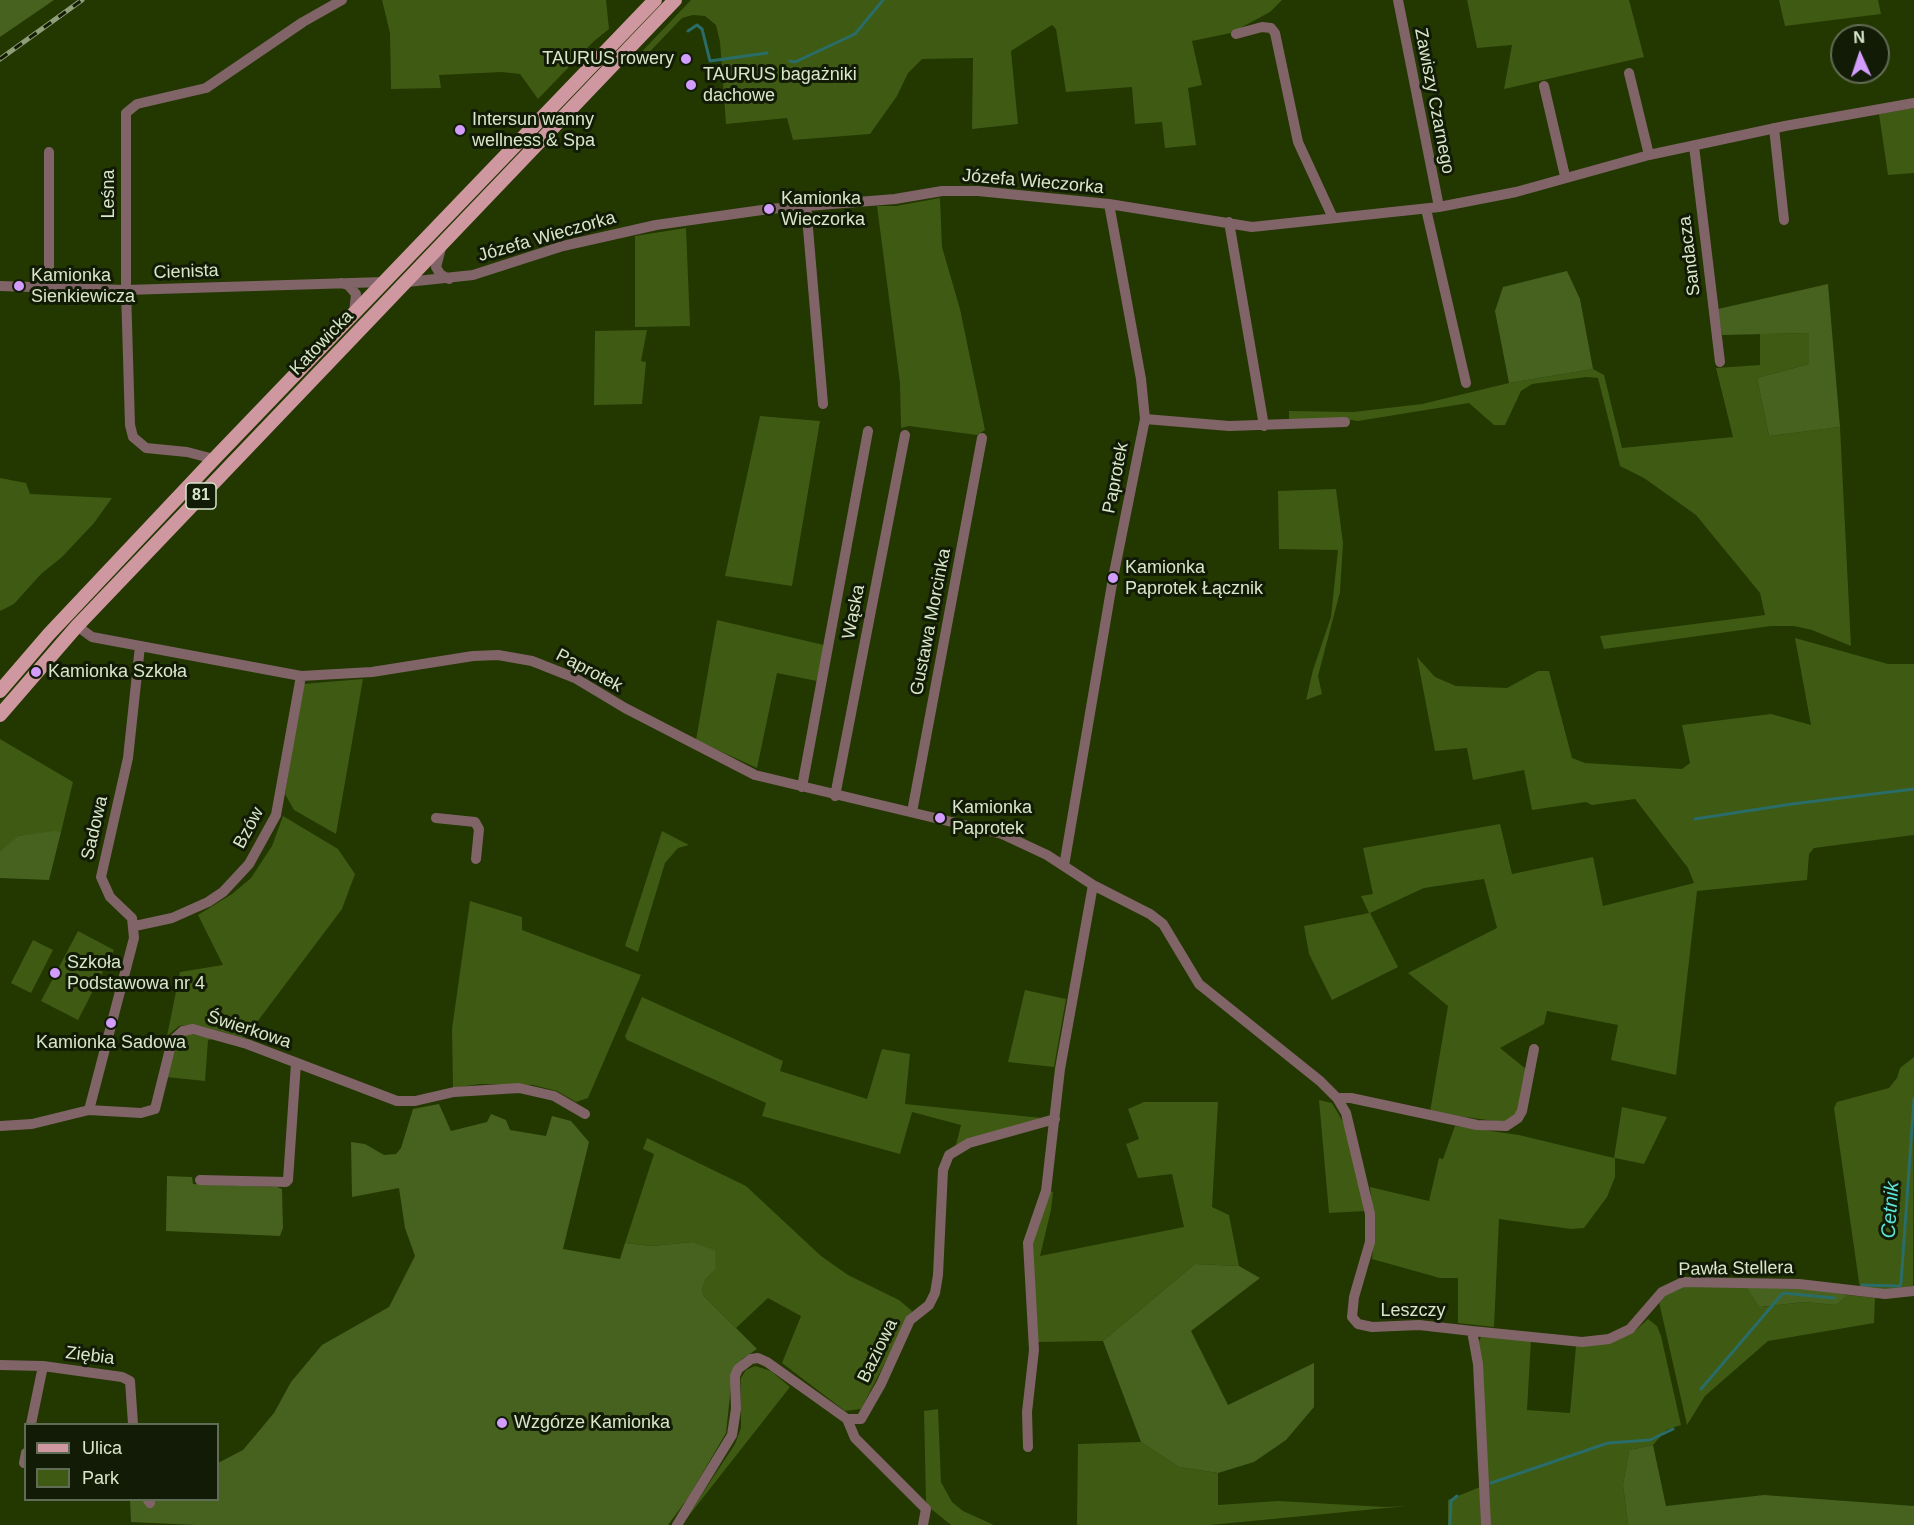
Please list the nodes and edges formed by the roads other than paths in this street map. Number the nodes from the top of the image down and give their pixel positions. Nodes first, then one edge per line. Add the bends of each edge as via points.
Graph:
1 (342, 0) edge
2 (655, 0) edge
3 (675, 0) edge
4 (1398, 0) edge
5 (1236, 34) dead end
6 (1629, 74) dead end
7 (1544, 86) dead end
8 (1914, 103) edge
9 (1774, 128) junction
10 (1694, 146) junction
11 (49, 152) dead end
12 (1649, 155) junction
13 (1564, 177) junction
14 (1109, 204) junction
15 (806, 205) junction
16 (1439, 207) junction
17 (1426, 209) junction
18 (1333, 218) junction
19 (1784, 220) dead end
20 (1228, 222) junction
21 (444, 243) junction
22 (450, 279) junction
23 (338, 282) junction
24 (384, 282) junction
25 (407, 282) junction
26 (0, 286) edge
27 (49, 287) junction
28 (126, 290) junction
29 (353, 315) junction
30 (1719, 362) dead end
31 (1467, 383) dead end
32 (823, 404) dead end
33 (1145, 419) junction
34 (1345, 422) dead end
35 (1264, 426) junction
36 (868, 431) dead end
37 (905, 435) dead end
38 (982, 438) dead end
39 (214, 459) junction
40 (77, 626) junction
41 (140, 646) junction
42 (302, 676) junction
43 (0, 691) edge
44 (0, 715) edge
45 (802, 788) junction
46 (835, 796) junction
47 (912, 812) junction
48 (436, 818) dead end
49 (476, 859) dead end
50 (1064, 866) junction
51 (1093, 885) junction
52 (1150, 914) joint
53 (135, 926) junction
54 (1534, 1049) dead end
55 (296, 1063) junction
56 (1337, 1098) junction
57 (89, 1110) junction
58 (585, 1114) dead end
59 (1055, 1119) junction
60 (0, 1126) edge
61 (200, 1180) dead end
62 (1914, 1291) edge
63 (1472, 1331) junction
64 (0, 1365) edge
65 (43, 1366) junction
66 (847, 1419) junction
67 (31, 1423) edge
68 (133, 1423) edge
69 (1028, 1447) dead end
70 (677, 1525) edge
71 (923, 1525) edge
72 (1486, 1525) edge

1 - 28 street, Leśna via 206,88 137,104 126,113
2 - 24 main road, Katowicka / 81
3 - 21 main road, Katowicka / 81
4 - 16 street, Zawiszy Czarnego
5 - 18 street via 1262,27 1275,33 1298,142
6 - 12 street
7 - 13 street
8 - 9 street
9 - 10 street
9 - 19 street
10 - 12 street
10 - 30 street, Sandacza
11 - 27 street
12 - 13 street
13 - 16 street, Józefa Wieczorka via 1516,192
14 - 15 street, Józefa Wieczorka via 942,191 886,200
14 - 20 street, Józefa Wieczorka
14 - 33 street, Paprotek
15 - 22 street, Józefa Wieczorka via 656,225 563,246
15 - 32 street
16 - 17 street, Józefa Wieczorka
17 - 18 street, Józefa Wieczorka
17 - 31 street
18 - 20 street, Józefa Wieczorka via 1252,227
20 - 35 street
21 - 22 street via 436,267
21 - 25 main road, Katowicka / 81
22 - 25 street, Józefa Wieczorka
23 - 24 street, Cienista
23 - 28 street, Cienista
23 - 29 street via 348,285 356,294
24 - 29 main road, Katowicka / 81
25 - 40 main road, Katowicka / 81
26 - 27 street, Cienista
27 - 28 street, Cienista
28 - 39 street, Leśna via 133,437 146,448
29 - 39 main road, Katowicka / 81
33 - 35 street
33 - 50 street, Paprotek via 1113,578
34 - 35 street
36 - 45 street
37 - 46 street, Wąska
38 - 47 street, Gustawa Morcinka
39 - 43 main road, Katowicka / 81
40 - 41 street, Paprotek via 92,637
40 - 44 main road, Katowicka / 81
41 - 42 street, Paprotek
41 - 53 street, Sadowa via 128,758 101,877 110,897
42 - 45 street, Paprotek via 372,672 473,656 498,655 532,661 575,678 755,775
42 - 53 street, Bzów via 276,815 249,864 208,902 172,918
45 - 46 street, Paprotek
46 - 47 street, Paprotek
47 - 50 street, Paprotek via 1002,834
48 - 49 street via 475,822 479,829
50 - 51 street, Paprotek
51 - 52 street, Paprotek
51 - 59 street
52 - 56 street, Leszczy via 1163,924 1199,984
53 - 57 street
54 - 56 street via 1522,1111 1506,1126 1477,1125
55 - 57 street, Świerkowa via 247,1044 193,1029 183,1030 172,1041 155,1109 141,1113
55 - 58 street, Świerkowa via 397,1101 519,1088 554,1096
55 - 61 street, Świerkowa via 291,1173 286,1182
56 - 63 street, Leszczy via 1350,1127 1370,1214 1370,1242 1352,1317 1372,1327 1419,1325
57 - 60 street, Świerkowa via 32,1124
59 - 66 street, Baziowa via 969,1143 950,1155 943,1170 935,1293 929,1305 910,1320 861,1419
59 - 69 street via 1046,1191 1027,1251 1034,1312
62 - 63 street, Pawła Stellera via 1885,1294 1799,1284 1683,1282 1662,1292 1630,1329 1609,1339 1582,1342
63 - 72 street via 1478,1364
64 - 65 street, Ziębia
65 - 67 street
65 - 68 street, Ziębia via 130,1381
66 - 70 street via 758,1358 744,1363 735,1376 732,1435
66 - 71 street via 855,1438 926,1509

